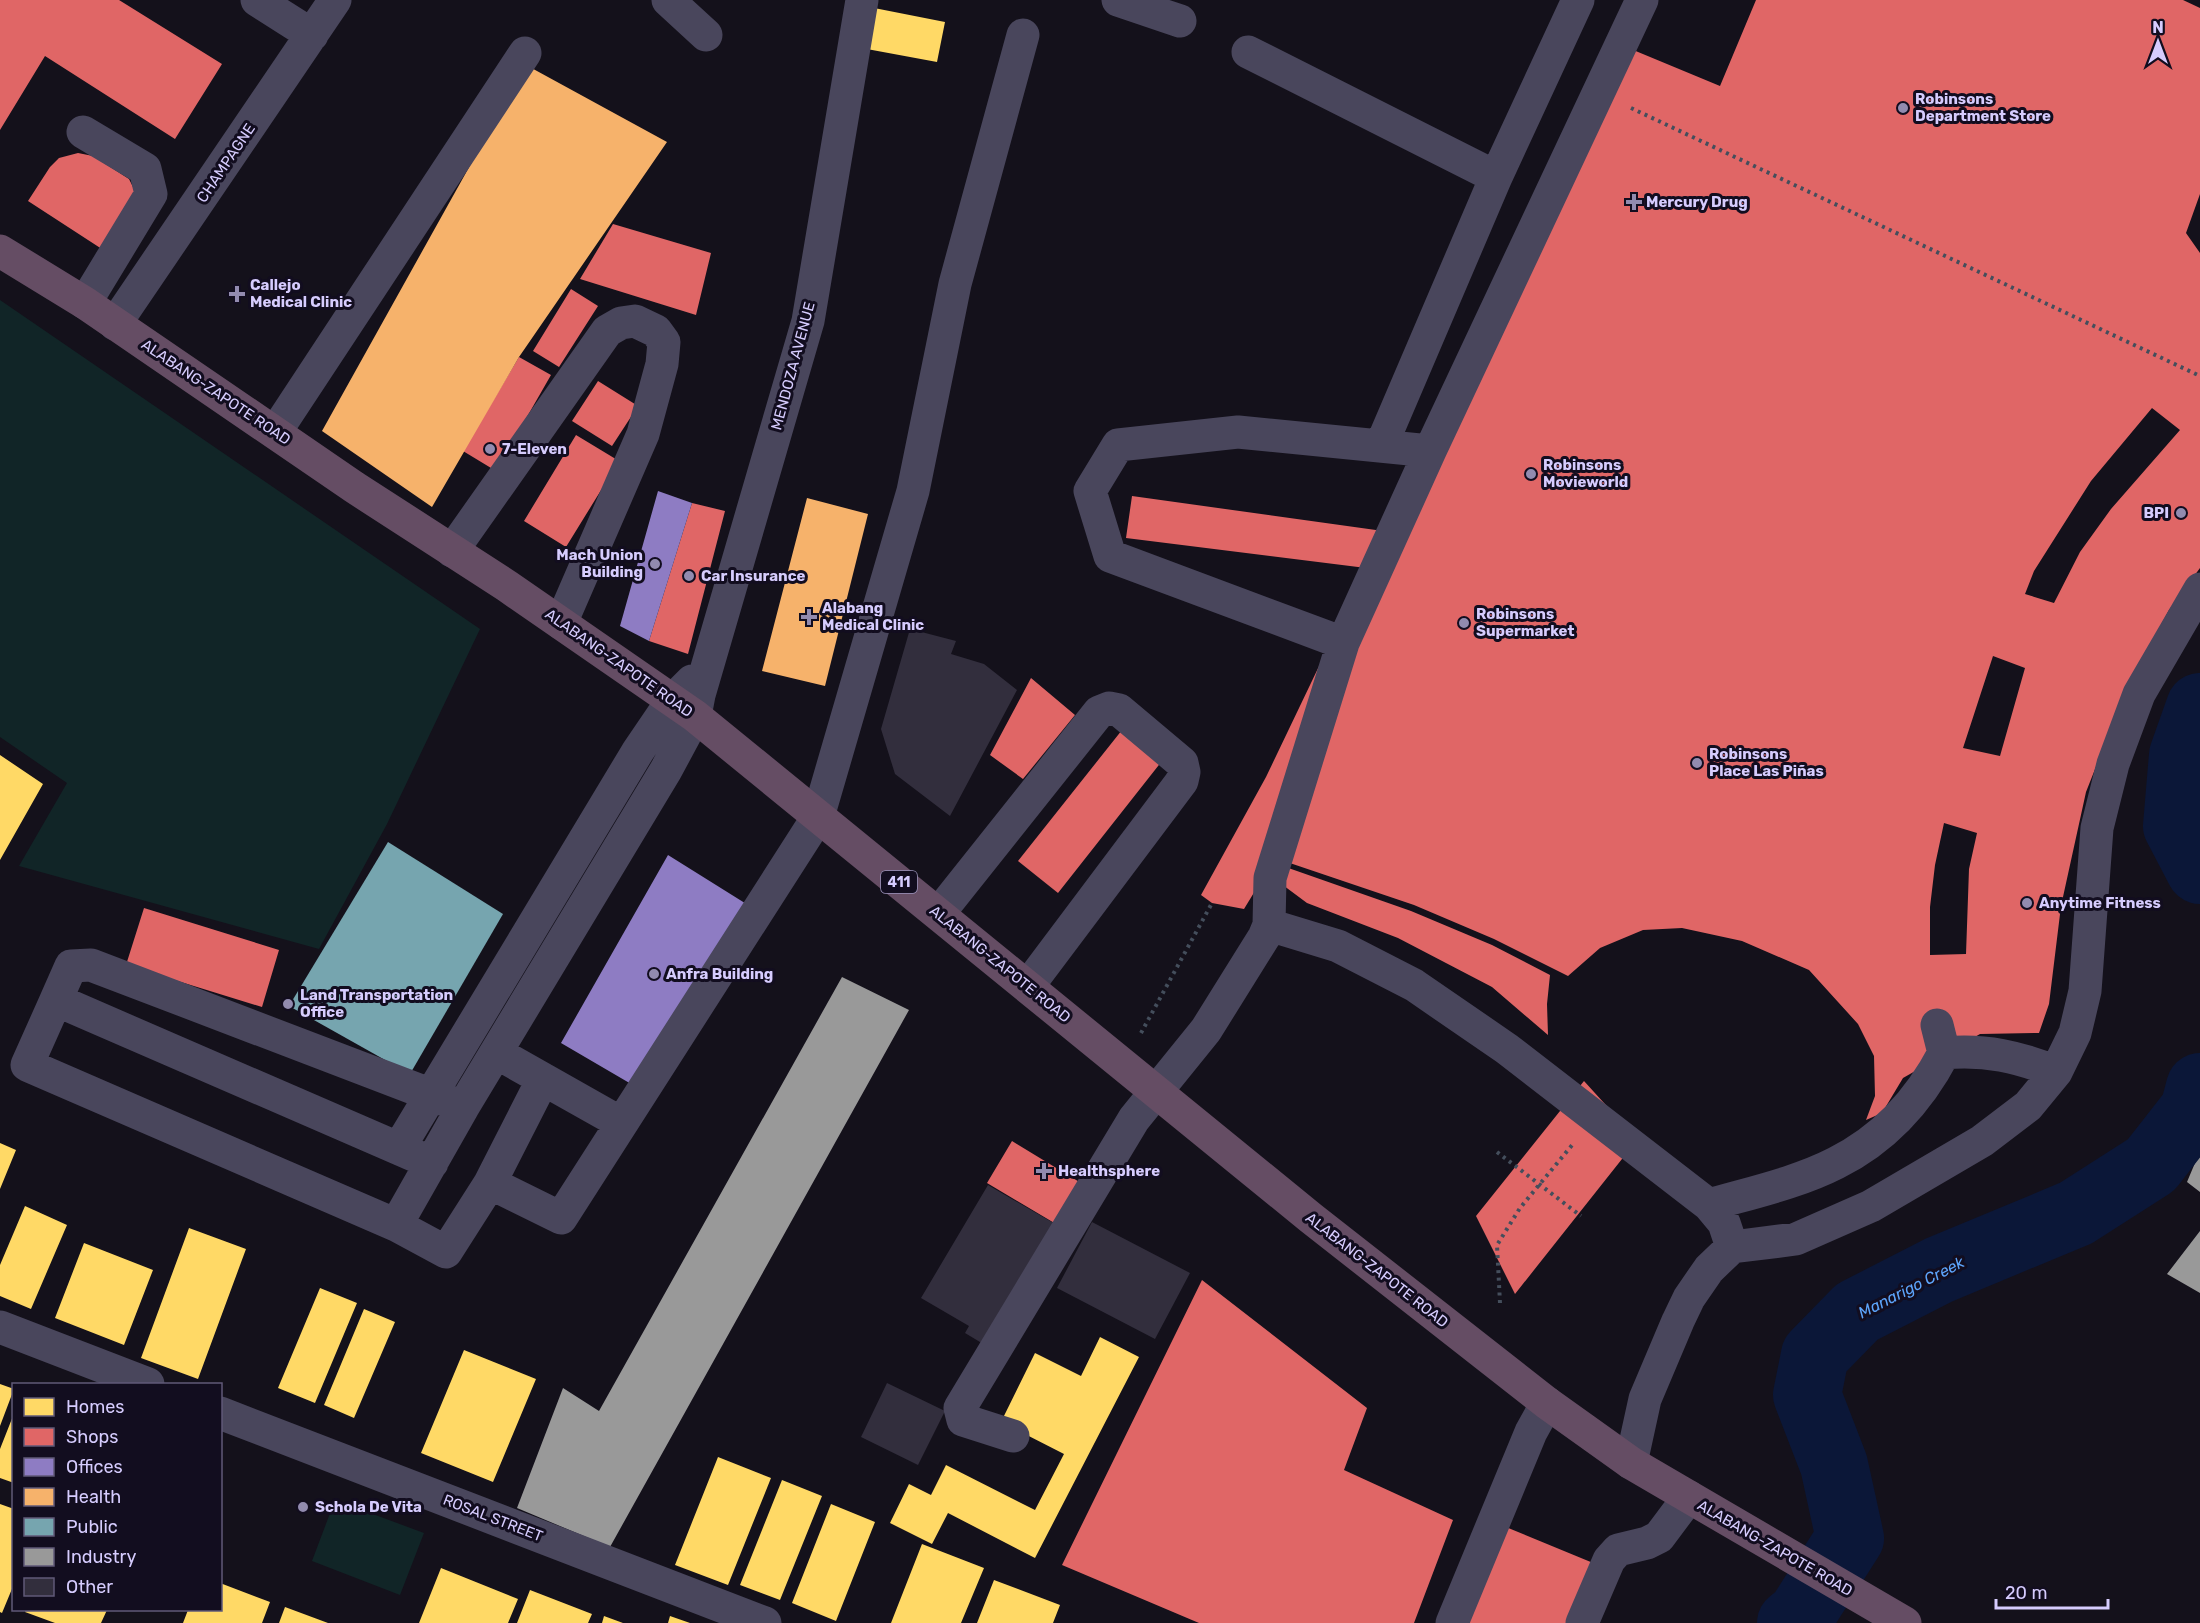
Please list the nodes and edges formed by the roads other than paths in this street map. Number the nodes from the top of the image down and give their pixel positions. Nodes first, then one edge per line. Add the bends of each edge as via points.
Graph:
1 (257, 0) edge
2 (335, 0) edge
3 (668, 0) edge
4 (862, 0) edge
5 (1118, 0) edge
6 (1578, 0) edge
7 (1642, 0) edge
8 (1180, 21) dead end
9 (312, 35) junction
10 (706, 35) dead end
11 (1023, 35) dead end
12 (1248, 52) dead end
13 (525, 53) dead end
14 (83, 132) dead end
15 (1496, 177) junction
16 (0, 251) edge
17 (85, 303) junction
18 (116, 324) junction
19 (276, 431) junction
20 (1382, 446) junction
21 (1430, 451) junction
22 (452, 551) junction
23 (2200, 589) edge
24 (561, 623) junction
25 (1343, 643) junction
26 (684, 709) junction
27 (818, 817) junction
28 (939, 913) junction
29 (1269, 925) junction
30 (1028, 986) junction
31 (56, 1000) junction
32 (497, 1053) junction
33 (2056, 1072) junction
34 (543, 1079) junction
35 (1157, 1092) junction
36 (431, 1095) junction
37 (463, 1107) junction
38 (621, 1123) junction
39 (399, 1148) junction
40 (432, 1163) junction
41 (490, 1183) junction
42 (1709, 1205) junction
43 (396, 1225) junction
44 (1732, 1246) junction
45 (0, 1327) edge
46 (145, 1383) edge
47 (1547, 1403) junction
48 (222, 1414) edge
49 (1013, 1436) dead end
50 (1631, 1463) junction
51 (1689, 1497) junction
52 (1893, 1620) edge
53 (765, 1623) edge
54 (1452, 1623) edge
55 (1582, 1623) edge

1 - 9 street
2 - 9 street, CHAMPAGNE
3 - 10 street
4 - 26 street, MENDOZA AVENUE via 808,321 711,655
5 - 8 street
6 - 15 street
7 - 21 street
9 - 18 street, CHAMPAGNE
11 - 27 street via 955,284 913,491
12 - 15 street
13 - 19 street
14 - 17 street via 145,169 152,194
15 - 20 street
16 - 17 highway, ALABANG-ZAPOTE ROAD / 411
17 - 18 highway, ALABANG-ZAPOTE ROAD / 411
18 - 19 highway, ALABANG-ZAPOTE ROAD / 411
19 - 22 highway, ALABANG-ZAPOTE ROAD / 411
20 - 21 street
20 - 25 street via 1238,432 1118,445 1090,491 1110,556
21 - 25 street
22 - 24 highway, ALABANG-ZAPOTE ROAD / 411
22 - 24 street via 607,331 634,321 657,331 664,342 662,364 643,434
23 - 33 street via 2139,694 2113,764 2097,828 2085,991 2075,1033
24 - 26 highway, ALABANG-ZAPOTE ROAD / 411
25 - 29 street via 1270,878
26 - 27 highway, ALABANG-ZAPOTE ROAD / 411
26 - 32 street via 666,770
26 - 36 street via 638,751
27 - 28 highway, ALABANG-ZAPOTE ROAD / 411
27 - 38 street
28 - 30 highway, ALABANG-ZAPOTE ROAD / 411
28 - 30 street via 1099,712 1108,708 1119,710 1182,763 1182,781
29 - 35 street via 1206,1030
29 - 42 street via 1338,946 1414,985 1507,1049
30 - 35 highway, ALABANG-ZAPOTE ROAD / 411
31 - 36 street via 71,966 90,964
31 - 39 street
31 - 43 street via 27,1065
32 - 34 street
32 - 37 street
33 - 42 street via 2023,1058 1941,1039 1911,1105 1880,1133 1836,1163
33 - 44 street via 2028,1106 1982,1141 1871,1206 1796,1239
34 - 38 street
34 - 41 street
35 - 47 highway, ALABANG-ZAPOTE ROAD / 411
35 - 49 street via 1134,1119 960,1408 963,1420
36 - 37 street
36 - 39 street
37 - 40 street
38 - 41 street via 561,1218
39 - 40 street
40 - 43 street
41 - 43 street via 446,1252
42 - 44 street via 1724,1223
44 - 50 street via 1709,1269 1678,1321 1645,1399
45 - 46 street
47 - 50 highway, ALABANG-ZAPOTE ROAD / 411
47 - 54 street via 1531,1432
48 - 53 street, ROSAL STREET
50 - 51 highway, ALABANG-ZAPOTE ROAD / 411
51 - 52 highway, ALABANG-ZAPOTE ROAD / 411
51 - 55 street via 1659,1537 1647,1544 1618,1550 1609,1560

